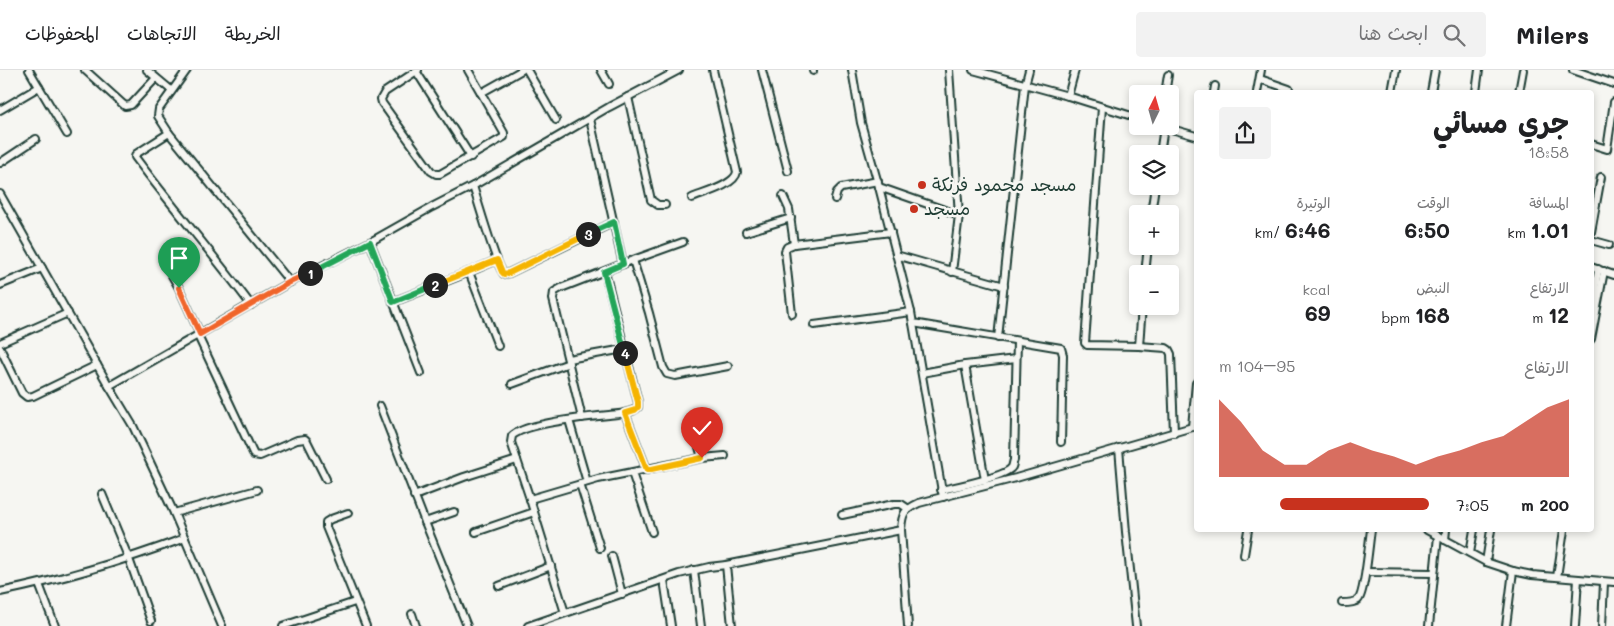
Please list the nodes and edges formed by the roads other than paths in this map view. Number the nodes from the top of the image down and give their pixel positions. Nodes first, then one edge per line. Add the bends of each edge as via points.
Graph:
1 (29, 70) edge
2 (85, 70) edge
3 (147, 70) edge
4 (187, 70) edge
5 (417, 70) edge
6 (468, 70) edge
7 (522, 70) edge
8 (528, 70) edge
9 (601, 70) edge
10 (679, 70) edge
11 (713, 70) edge
12 (762, 70) edge
13 (852, 70) edge
14 (949, 70) edge
15 (973, 70) edge
16 (1029, 70) edge
17 (1075, 70) edge
18 (1261, 70) edge
19 (1396, 70) edge
20 (1435, 70) edge
21 (1479, 70) edge
22 (1523, 70) edge
23 (1574, 70) edge
24 (1168, 75) dead end
25 (156, 78) junction
26 (1260, 79) junction
27 (609, 84) dead end
28 (1614, 84) edge
29 (1025, 85) junction
30 (1166, 85) edge
31 (39, 87) junction
32 (1289, 89) dead end
33 (171, 90) junction
34 (1258, 90) edge
35 (1392, 90) edge
36 (1431, 90) edge
37 (1476, 90) edge
38 (1519, 90) edge
39 (481, 93) junction
40 (1068, 96) junction
41 (628, 98) junction
42 (1614, 102) edge
43 (1102, 107) junction
44 (0, 110) edge
45 (1129, 115) edge
46 (590, 118) junction
47 (556, 120) dead end
48 (1179, 132) edge
49 (169, 133) junction
50 (67, 134) dead end
51 (1194, 135) edge
52 (36, 139) dead end
53 (1594, 145) edge
54 (471, 157) junction
55 (0, 163) edge
56 (788, 171) dead end
57 (1601, 177) dead end
58 (878, 184) junction
59 (473, 186) junction
60 (1595, 194) edge
61 (0, 195) edge
62 (783, 196) dead end
63 (692, 198) dead end
64 (834, 199) dead end
65 (666, 205) dead end
66 (959, 215) junction
67 (790, 218) junction
68 (614, 222) junction
69 (746, 232) dead end
70 (891, 232) junction
71 (1594, 241) edge
72 (370, 242) junction
73 (683, 242) dead end
74 (794, 244) junction
75 (1609, 245) dead end
76 (896, 254) junction
77 (497, 260) junction
78 (634, 260) junction
79 (165, 263) dead end
80 (623, 264) junction
81 (42, 268) junction
82 (1598, 269) edge
83 (469, 272) junction
84 (604, 272) junction
85 (952, 272) junction
86 (1614, 274) edge
87 (290, 282) junction
88 (0, 285) edge
89 (1004, 286) junction
90 (1594, 297) edge
91 (393, 302) junction
92 (251, 305) junction
93 (1594, 309) edge
94 (911, 312) junction
95 (68, 313) junction
96 (792, 314) dead end
97 (1141, 315) edge
98 (913, 323) junction
99 (814, 325) dead end
100 (199, 335) junction
101 (998, 338) junction
102 (1017, 341) junction
103 (0, 343) edge
104 (498, 346) dead end
105 (1139, 346) junction
106 (0, 348) edge
107 (624, 349) junction
108 (1016, 359) junction
109 (568, 361) junction
110 (97, 365) junction
111 (965, 365) junction
112 (728, 366) dead end
113 (421, 373) dead end
114 (922, 373) junction
115 (512, 384) dead end
116 (109, 386) junction
117 (380, 406) dead end
118 (625, 413) junction
119 (582, 418) junction
120 (569, 420) junction
121 (693, 425) dead end
122 (1194, 427) edge
123 (1174, 433) junction
124 (1061, 442) dead end
125 (1120, 448) junction
126 (725, 456) dead end
127 (702, 458) junction
128 (517, 460) junction
129 (647, 470) junction
130 (632, 473) junction
131 (326, 479) dead end
132 (985, 480) junction
133 (587, 482) junction
134 (580, 484) junction
135 (257, 490) dead end
136 (102, 494) dead end
137 (942, 494) junction
138 (414, 496) junction
139 (530, 499) junction
140 (907, 508) junction
141 (454, 512) dead end
142 (534, 512) junction
143 (174, 513) junction
144 (348, 514) dead end
145 (842, 515) dead end
146 (425, 522) junction
147 (901, 530) junction
148 (476, 532) dead end
149 (652, 532) dead end
150 (1248, 532) edge
151 (1371, 532) edge
152 (1431, 532) edge
153 (1446, 532) edge
154 (1474, 532) edge
155 (1491, 532) edge
156 (1564, 532) edge
157 (1438, 536) junction
158 (185, 538) junction
159 (1445, 540) junction
160 (600, 548) dead end
161 (1470, 553) junction
162 (1244, 555) dead end
163 (612, 556) dead end
164 (129, 559) junction
165 (1486, 562) junction
166 (726, 565) junction
167 (551, 566) junction
168 (694, 570) junction
169 (1513, 571) junction
170 (1366, 572) junction
171 (1433, 573) junction
172 (1557, 577) junction
173 (664, 580) junction
174 (1578, 580) junction
175 (1604, 582) junction
176 (1614, 582) edge
177 (39, 584) junction
178 (499, 586) dead end
179 (0, 592) edge
180 (622, 594) junction
181 (355, 602) junction
182 (1342, 603) dead end
183 (565, 613) junction
184 (412, 614) dead end
185 (555, 617) junction
186 (151, 620) dead end
187 (55, 626) edge
188 (222, 626) edge
189 (283, 626) edge
190 (366, 626) edge
191 (416, 626) edge
192 (468, 626) edge
193 (528, 626) edge
194 (555, 626) edge
195 (671, 626) edge
196 (701, 626) edge
197 (732, 626) edge
198 (908, 626) edge
199 (1136, 626) edge
200 (1429, 626) edge
201 (1506, 626) edge
202 (1575, 626) edge
203 (1602, 626) edge

1 - 31 street
2 - 25 street via 125,106 131,105
3 - 25 street
4 - 33 street
5 - 54 street
5 - 54 street via 385,92 382,103 433,173 440,174
6 - 39 street
7 - 39 street
8 - 47 street
9 - 27 street
10 - 41 street
11 - 63 street via 737,176 731,182
12 - 56 street
13 - 58 street via 861,123
14 - 66 street
15 - 29 street
16 - 29 street
17 - 40 street
18 - 26 street
19 - 35 street
20 - 36 street
21 - 37 street
22 - 38 street
23 - 28 street
24 - 30 street
25 - 33 street
26 - 32 street
26 - 34 street
29 - 40 street
29 - 89 street
31 - 44 street
31 - 50 street
33 - 49 street via 158,109
39 - 54 street via 504,137
40 - 43 street
41 - 46 street
41 - 65 street via 651,200 658,205
42 - 53 street via 1607,149
43 - 45 street
43 - 105 street via 1084,340 1087,344
46 - 59 street
46 - 68 street
48 - 51 street
49 - 87 street
49 - 92 street via 136,154 135,158
52 - 55 street
57 - 60 street
58 - 64 street via 841,188
58 - 66 street
58 - 70 street
59 - 72 street
59 - 77 street
61 - 81 street
62 - 67 street
66 - 85 street
67 - 69 street
67 - 74 street
68 - 77 street via 509,273 502,272
68 - 80 street
70 - 74 street
70 - 76 street
71 - 75 street
72 - 87 street
72 - 91 street
73 - 78 street
74 - 96 street via 785,251
76 - 85 street
76 - 94 street
77 - 83 street
78 - 80 street
78 - 112 street via 667,374 675,376
79 - 100 street
80 - 84 street
81 - 88 street
81 - 95 street
82 - 86 street
82 - 90 street
82 - 93 street
83 - 91 street
83 - 104 street
84 - 107 street
84 - 109 street via 554,292
85 - 89 street
87 - 92 street
89 - 101 street
91 - 113 street
92 - 100 street
94 - 98 street
94 - 99 street
95 - 103 street
95 - 110 street
97 - 105 street
98 - 101 street
98 - 114 street
100 - 116 street
100 - 131 street via 254,455 260,456 304,439
101 - 102 street
102 - 108 street
102 - 124 street via 1062,350
105 - 123 street via 1166,348 1171,354
106 - 110 street via 27,397
107 - 109 street
107 - 118 street via 638,402 635,410
108 - 111 street
108 - 132 street via 1012,468
109 - 115 street
109 - 119 street
110 - 116 street
111 - 114 street
111 - 132 street
114 - 137 street
116 - 143 street via 133,426
117 - 138 street
118 - 119 street
118 - 129 street
119 - 120 street
120 - 128 street via 515,433 511,442
120 - 133 street
121 - 127 street
122 - 123 street
123 - 125 street
125 - 137 street via 1016,478
125 - 199 street
126 - 127 street
127 - 129 street
128 - 138 street
128 - 139 street
129 - 130 street
130 - 133 street
130 - 149 street
132 - 137 street
133 - 134 street
134 - 139 street
134 - 160 street
135 - 143 street
136 - 164 street
137 - 140 street
138 - 146 street
139 - 142 street
140 - 145 street via 894,504
140 - 147 street via 902,516
141 - 146 street
142 - 148 street
142 - 167 street
143 - 158 street
144 - 181 street via 330,519 326,526
146 - 192 street
147 - 166 street
147 - 198 street
150 - 162 street
151 - 170 street
152 - 157 street
153 - 159 street
154 - 161 street
155 - 165 street
156 - 172 street
157 - 159 street
157 - 171 street
158 - 164 street
158 - 188 street
159 - 161 street
161 - 165 street
163 - 180 street
164 - 177 street
164 - 186 street
165 - 169 street
166 - 168 street
166 - 197 street
167 - 178 street
167 - 183 street
168 - 173 street
168 - 196 street
169 - 172 street
169 - 201 street
170 - 171 street
170 - 182 street via 1358,600
171 - 200 street
172 - 174 street
173 - 180 street
173 - 195 street
174 - 175 street
174 - 202 street
175 - 176 street
175 - 203 street
177 - 179 street
177 - 187 street
180 - 183 street
181 - 189 street
181 - 190 street
183 - 185 street
184 - 191 street
185 - 193 street
185 - 194 street

